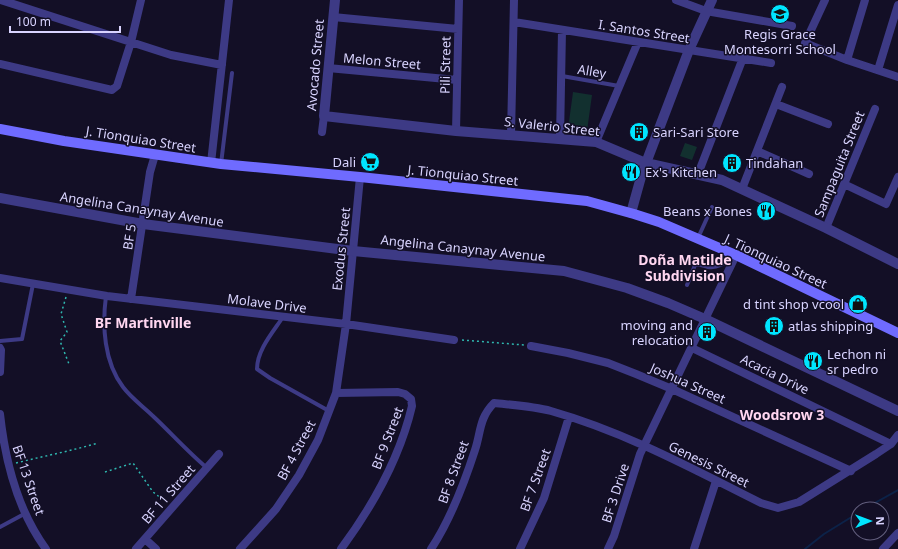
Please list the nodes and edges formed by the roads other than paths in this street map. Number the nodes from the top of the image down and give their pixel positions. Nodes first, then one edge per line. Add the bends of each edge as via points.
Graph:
1 (1, 0) edge
2 (141, 0) edge
3 (229, 0) edge
4 (335, 0) edge
5 (459, 0) edge
6 (514, 0) edge
7 (676, 0) edge
8 (712, 0) edge
9 (825, 0) edge
10 (865, 0) edge
11 (898, 5) edge
12 (706, 12) junction
13 (333, 17) junction
14 (514, 22) junction
15 (792, 26) dead end
16 (458, 29) junction
17 (562, 30) junction
18 (131, 42) junction
19 (638, 42) junction
20 (689, 50) junction
21 (743, 58) junction
22 (847, 60) junction
23 (771, 63) dead end
24 (0, 64) edge
25 (222, 64) junction
26 (328, 68) junction
27 (878, 70) junction
28 (232, 73) dead end
29 (562, 76) junction
30 (898, 77) edge
31 (457, 80) junction
32 (619, 86) junction
33 (782, 87) dead end
34 (776, 104) junction
35 (874, 109) dead end
36 (324, 116) junction
37 (828, 124) dead end
38 (0, 129) edge
39 (456, 131) junction
40 (322, 132) dead end
41 (511, 134) junction
42 (560, 139) junction
43 (596, 142) junction
44 (757, 151) junction
45 (155, 155) junction
46 (646, 162) junction
47 (211, 163) junction
48 (221, 164) junction
49 (698, 174) junction
50 (809, 174) dead end
51 (898, 176) edge
52 (360, 177) junction
53 (844, 184) junction
54 (742, 189) junction
55 (0, 198) edge
56 (712, 207) dead end
57 (633, 213) junction
58 (143, 224) junction
59 (826, 228) junction
60 (698, 238) junction
61 (353, 251) junction
62 (736, 255) junction
63 (898, 264) edge
64 (0, 278) edge
65 (34, 283) junction
66 (687, 285) dead end
67 (106, 296) junction
68 (131, 299) junction
69 (283, 317) junction
70 (705, 318) junction
71 (346, 324) junction
72 (898, 333) edge
73 (454, 340) road end
74 (0, 341) edge
75 (531, 346) road end
76 (0, 348) edge
77 (692, 348) junction
78 (0, 372) edge
79 (672, 389) junction
80 (336, 393) junction
81 (494, 402) joint
82 (330, 411) junction
83 (898, 411) edge
84 (0, 414) edge
85 (569, 417) junction
86 (898, 435) edge
87 (891, 444) junction
88 (645, 445) junction
89 (219, 454) dead end
90 (207, 468) junction
91 (851, 470) junction
92 (716, 481) junction
93 (26, 513) junction
94 (0, 527) edge
95 (898, 533) edge
96 (145, 539) junction
97 (46, 549) edge
98 (136, 549) edge
99 (156, 549) edge
100 (240, 549) edge
101 (341, 549) edge
102 (431, 549) edge
103 (520, 549) edge
104 (608, 549) edge
105 (694, 549) edge
106 (883, 549) edge

1 - 18 street
2 - 18 street
3 - 25 street
4 - 13 street, Avocado Street
5 - 16 street, Pili Street
6 - 14 street
7 - 12 street
8 - 12 street
9 - 22 street via 806,43
10 - 22 street
11 - 27 street
12 - 15 street
12 - 20 street
13 - 16 street
13 - 26 street, Avocado Street
14 - 17 street, I. Santos Street
14 - 41 street
16 - 31 street, Pili Street
17 - 19 street, I. Santos Street
17 - 29 street
18 - 24 street via 117,86 112,90
18 - 25 street via 171,55
19 - 20 street, I. Santos Street
19 - 32 street
20 - 21 street, I. Santos Street
20 - 46 street
21 - 23 street, I. Santos Street
21 - 49 street
22 - 27 street
25 - 47 street
26 - 31 street, Melon Street
26 - 36 street, Avocado Street
27 - 30 street
28 - 48 lane
29 - 32 lane, Alley
29 - 42 street
31 - 39 street, Pili Street
32 - 43 street
33 - 34 street
34 - 37 street
34 - 44 street
35 - 53 street, Sampaguita Street
36 - 39 street, S. Valerio Street
36 - 40 street, Avocado Street
38 - 45 main road, J. Tionquiao Street
39 - 41 street, S. Valerio Street
41 - 42 street, S. Valerio Street
42 - 43 street, S. Valerio Street
43 - 46 street, S. Valerio Street
44 - 50 street
44 - 54 street
45 - 47 main road, J. Tionquiao Street
45 - 58 street, BF 5 via 150,172
46 - 49 street, S. Valerio Street
46 - 57 street
47 - 48 main road, J. Tionquiao Street
48 - 52 main road, J. Tionquiao Street
49 - 54 street, S. Valerio Street via 722,180
51 - 53 street via 886,204
52 - 57 main road, J. Tionquiao Street via 587,201
52 - 61 street, Exodus Street
53 - 59 street, Sampaguita Street
54 - 59 street, S. Valerio Street
55 - 58 street, Angelina Canaynay Avenue
56 - 60 lane
57 - 60 main road, J. Tionquiao Street
58 - 61 street, Angelina Canaynay Avenue
58 - 68 street, BF 5
59 - 63 street, S. Valerio Street
60 - 62 main road, J. Tionquiao Street
61 - 70 street, Angelina Canaynay Avenue via 564,271 627,288
61 - 71 street, Exodus Street
62 - 66 lane via 713,268 695,265
62 - 70 street, BF 3 Drive
62 - 72 main road, J. Tionquiao Street
64 - 65 street, Molave Drive
65 - 67 street, Molave Drive
65 - 74 lane via 22,340
67 - 68 street, Molave Drive
67 - 90 lane via 104,328 107,348 113,370 122,387
68 - 69 street, Molave Drive
69 - 71 street, Molave Drive
69 - 82 lane via 260,353 257,369
70 - 77 street, BF 3 Drive
70 - 83 street, Angelina Canaynay Avenue
71 - 73 street, Molave Drive
71 - 80 street, BF 4 Street
75 - 79 street, Joshua Street via 608,363
76 - 78 street
77 - 79 street, BF 3 Drive
77 - 87 street, Acacia Drive
79 - 88 street, BF 3 Drive
79 - 91 street, Joshua Street
80 - 82 street, BF 4 Street
80 - 101 street, BF 9 Street via 398,392 411,399 412,406 386,474 360,524
81 - 85 street, Genesis Street via 531,407
81 - 102 street, BF 8 Street via 484,416 476,449 459,494
82 - 100 street, BF 4 Street via 299,475 276,509
84 - 93 street, BF 13 Street via 9,465
85 - 88 street, Genesis Street
85 - 103 street, BF 7 Street via 544,498
86 - 87 street, Genesis Street
87 - 91 street, Genesis Street
88 - 92 street, Genesis Street
88 - 104 street, BF 3 Drive via 637,461
89 - 90 street, BF 11 Street
90 - 96 street, BF 11 Street
91 - 92 street, Genesis Street via 799,502 778,508 761,503
92 - 105 street
93 - 94 lane
93 - 97 street, BF 13 Street
95 - 106 street
96 - 98 street, BF 11 Street
96 - 99 street

